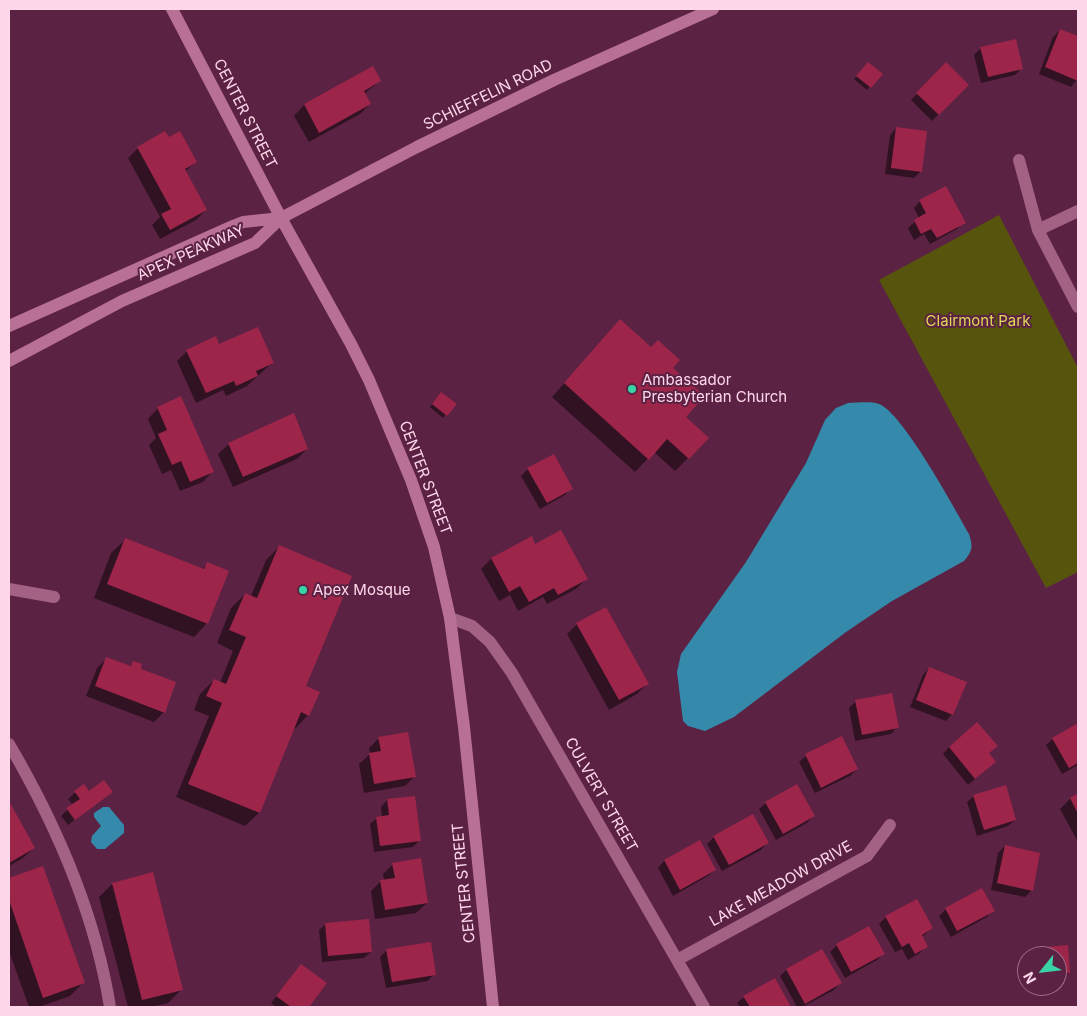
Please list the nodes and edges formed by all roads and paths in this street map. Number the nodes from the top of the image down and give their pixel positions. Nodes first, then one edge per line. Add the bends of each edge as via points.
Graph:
1 (172, 9) edge
2 (713, 9) edge
3 (1018, 160) dead end
4 (1078, 211) edge
5 (280, 218) junction
6 (1038, 230) junction
7 (1078, 307) edge
8 (9, 326) edge
9 (9, 362) edge
10 (9, 589) edge
11 (54, 597) dead end
12 (450, 618) junction
13 (9, 744) edge
14 (890, 825) dead end
15 (677, 960) junction
16 (110, 1007) edge
17 (493, 1007) edge
18 (704, 1007) edge

1 - 5 main road, CENTER STREET
2 - 5 main road, SCHIEFFELIN ROAD via 554,80
3 - 6 street
4 - 6 street
5 - 8 main road, APEX PEAKWAY via 232,226
5 - 9 main road, APEX PEAKWAY via 255,243 122,301
5 - 12 main road, CENTER STREET via 351,344 411,480 434,547
6 - 7 street
10 - 11 street
12 - 15 street, CULVERT STREET via 472,626 490,642 512,673
12 - 17 main road, CENTER STREET
13 - 16 street via 32,782 69,860 93,933
14 - 15 street, LAKE MEADOW DRIVE via 867,856
15 - 18 street, CULVERT STREET

